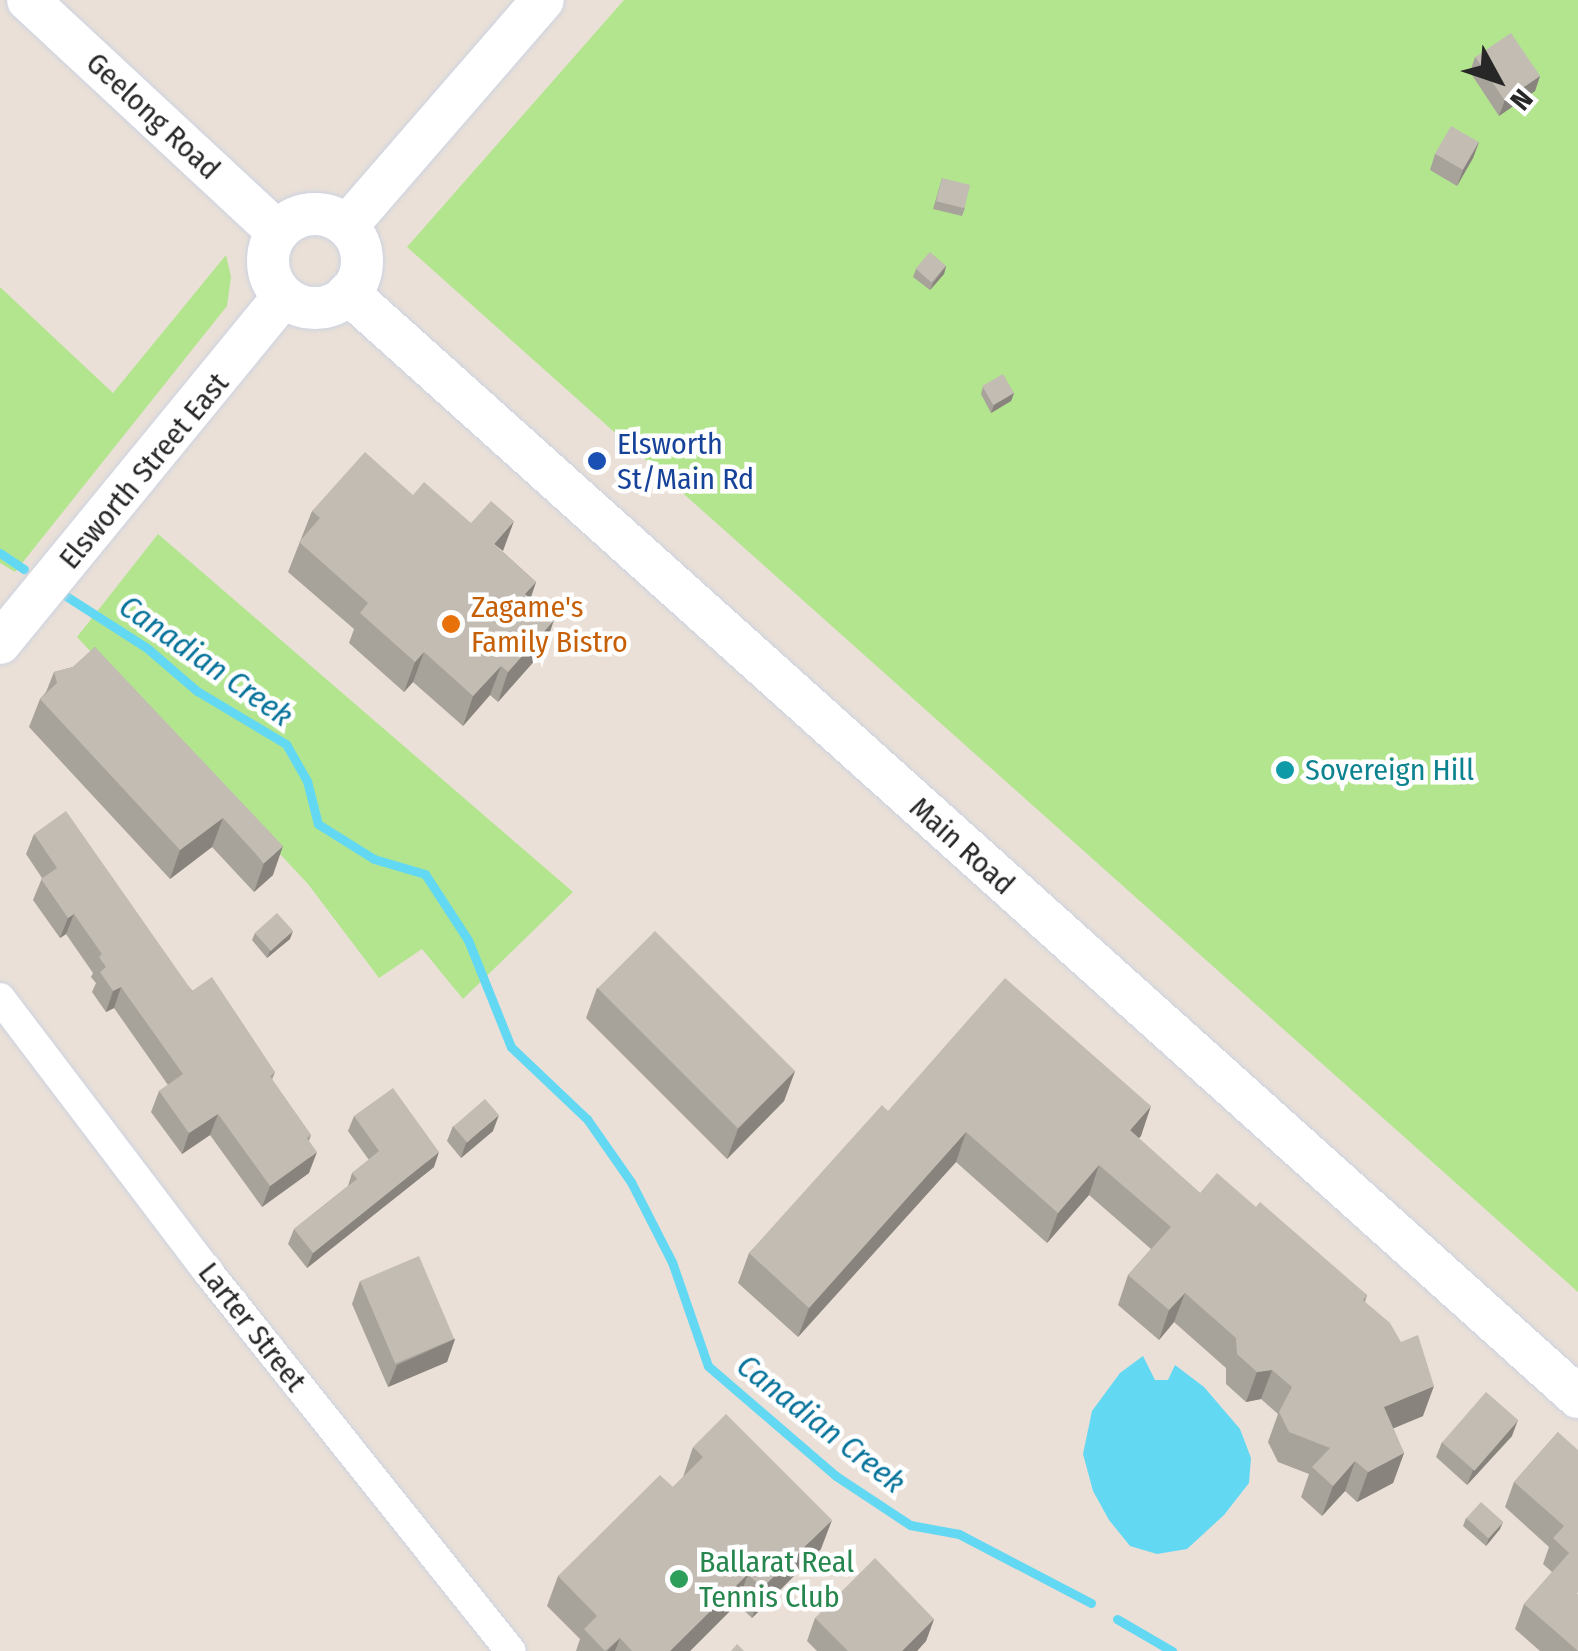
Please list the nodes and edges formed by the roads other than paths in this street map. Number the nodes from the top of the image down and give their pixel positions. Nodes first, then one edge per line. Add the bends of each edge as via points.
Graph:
1 (28, 0) edge
2 (542, 0) edge
3 (346, 226) junction
4 (278, 232) junction
5 (348, 293) junction
6 (284, 296) junction
7 (0, 643) edge
8 (0, 998) edge
9 (1578, 1397) edge
10 (511, 1651) edge

1 - 4 main road, Geelong Road
2 - 3 main road
3 - 4 main road via 311,214
3 - 5 main road via 362,260
4 - 6 main road via 269,270
5 - 6 main road via 316,307
5 - 9 main road, Main Road
6 - 7 main road, Elsworth Street East
8 - 10 street, Larter Street via 208,1272

